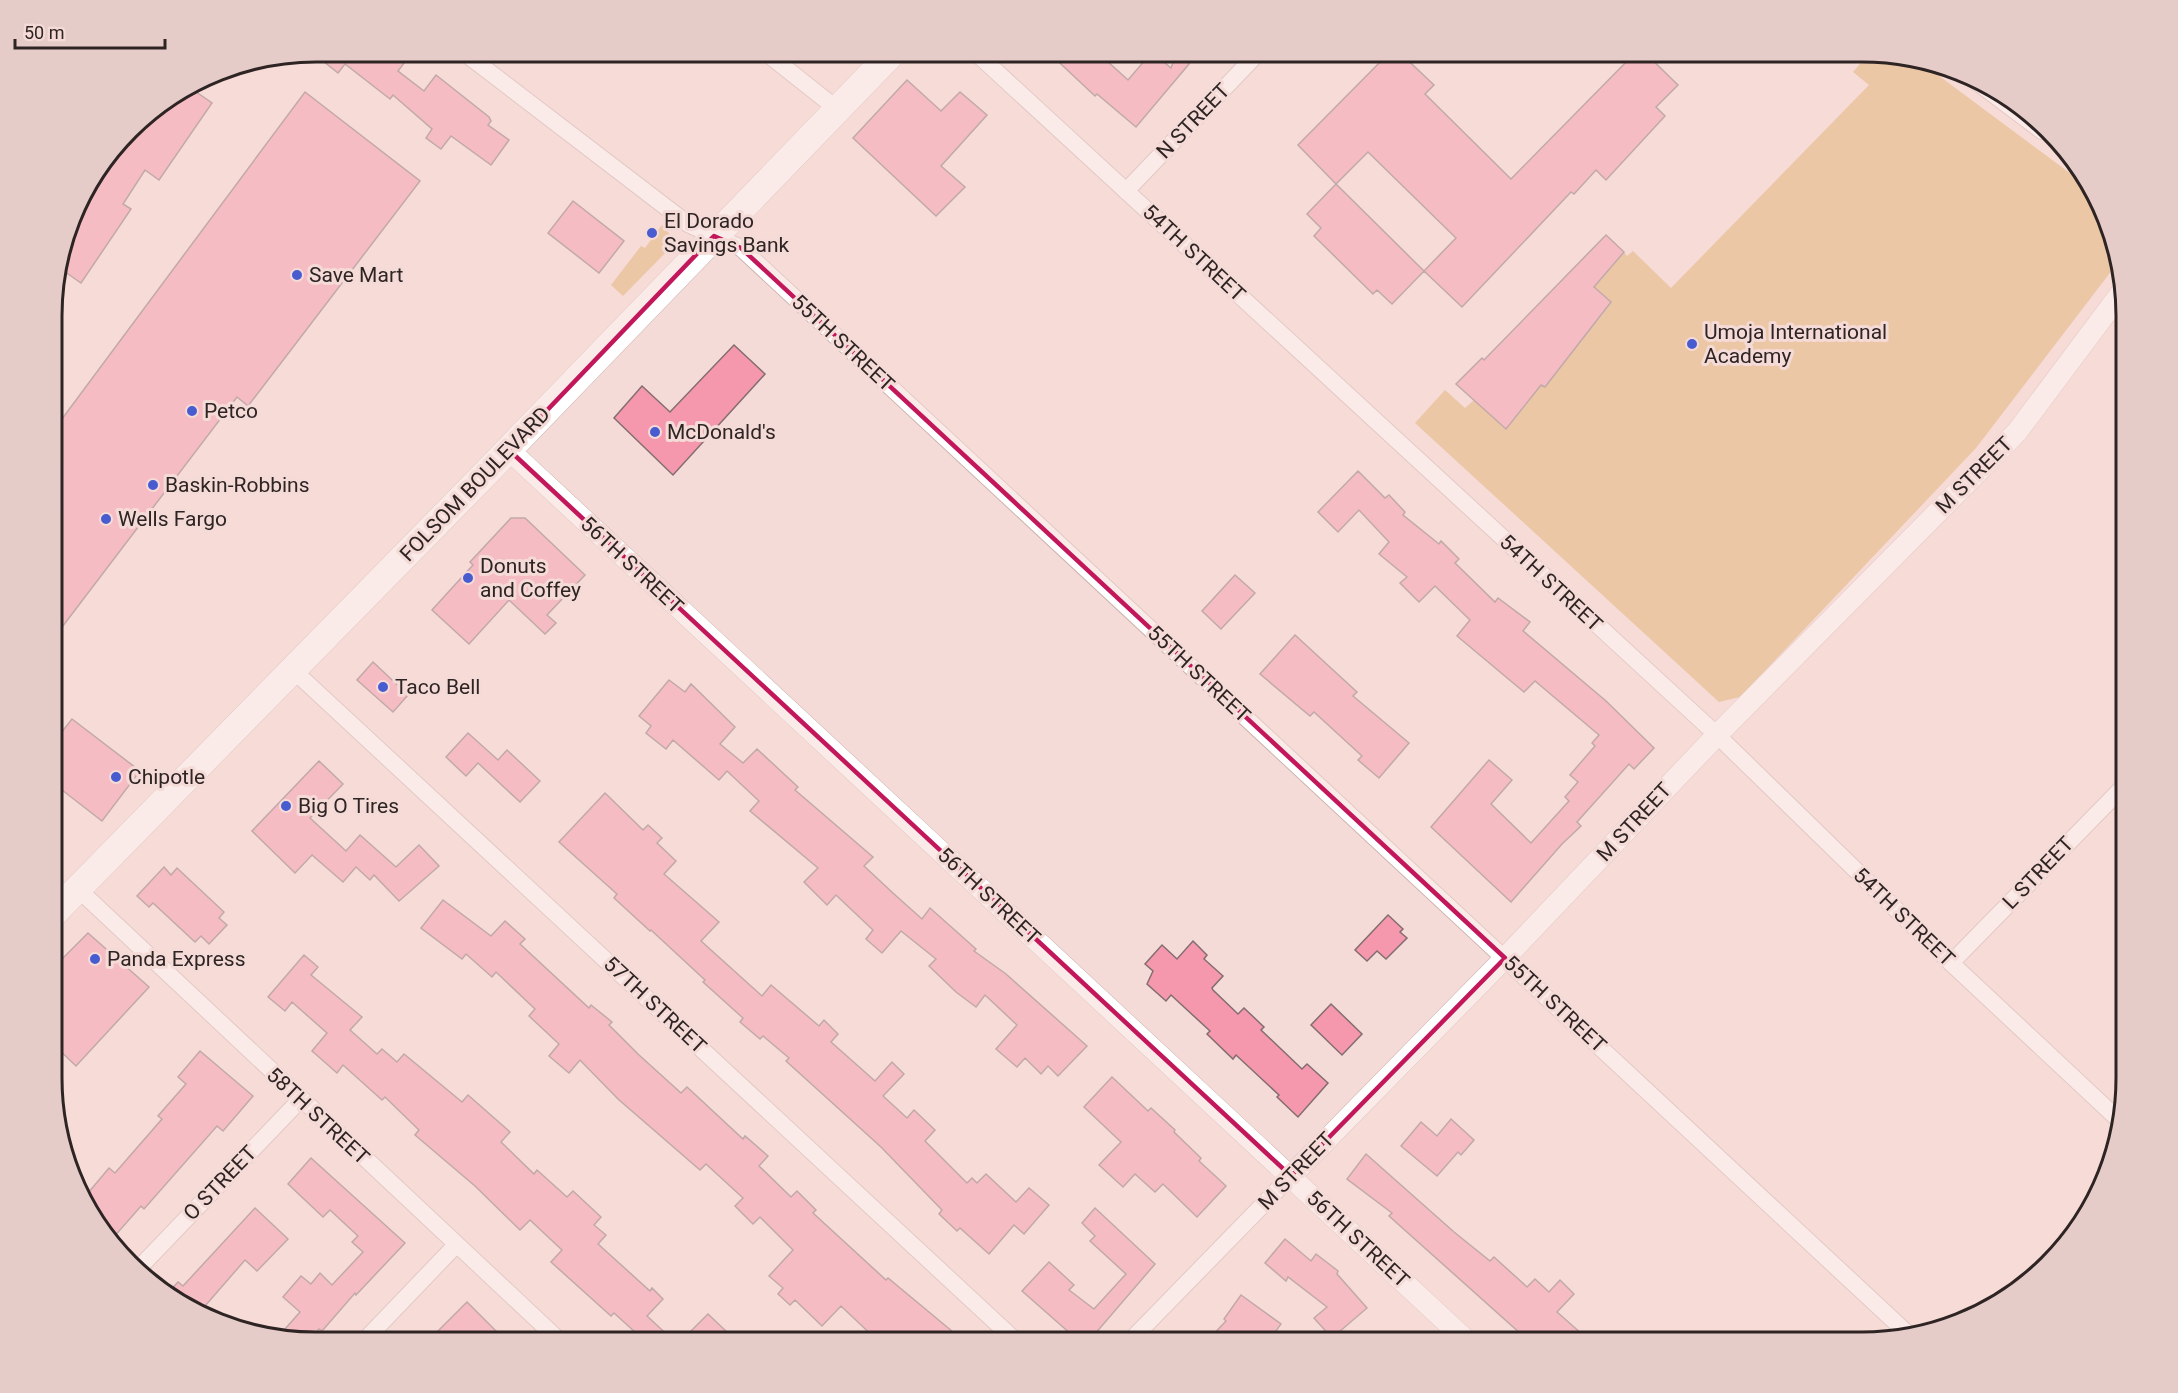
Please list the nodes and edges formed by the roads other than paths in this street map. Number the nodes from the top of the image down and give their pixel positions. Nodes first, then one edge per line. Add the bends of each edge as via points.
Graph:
1 (476, 62) edge
2 (778, 62) edge
3 (883, 62) edge
4 (986, 62) edge
5 (1249, 62) edge
6 (837, 109) junction
7 (1126, 191) junction
8 (714, 236) junction
9 (2116, 300) edge
10 (509, 450) junction
11 (292, 669) junction
12 (1717, 735) junction
13 (2116, 794) edge
14 (78, 889) junction
15 (62, 906) edge
16 (1505, 958) junction
17 (1951, 963) junction
18 (300, 1100) junction
19 (2114, 1115) edge
20 (1291, 1176) junction
21 (456, 1245) junction
22 (143, 1264) edge
23 (1902, 1328) edge
24 (373, 1332) edge
25 (550, 1332) edge
26 (1006, 1332) edge
27 (1139, 1332) edge
28 (1457, 1332) edge

1 - 8 street, 55TH STREET via 688,224
2 - 6 street
3 - 6 main road, FOLSOM BOULEVARD
4 - 7 street, 54TH STREET
5 - 7 street, N STREET
6 - 8 main road, FOLSOM BOULEVARD
7 - 12 street, 54TH STREET
8 - 10 main road, FOLSOM BOULEVARD
8 - 16 street, 55TH STREET via 750,256
9 - 12 street, M STREET via 2017,432
10 - 11 main road, FOLSOM BOULEVARD
10 - 20 street, 56TH STREET
11 - 14 main road, FOLSOM BOULEVARD
11 - 26 street, 57TH STREET
12 - 16 street, M STREET
12 - 17 street, 54TH STREET
13 - 17 street, L STREET
14 - 15 main road, FOLSOM BOULEVARD
14 - 18 street, 58TH STREET
16 - 20 street, M STREET
16 - 23 street, 55TH STREET
17 - 19 street, 54TH STREET
18 - 21 street, 58TH STREET
18 - 22 street, O STREET
20 - 27 street, M STREET
20 - 28 street, 56TH STREET
21 - 24 street
21 - 25 street, 58TH STREET

